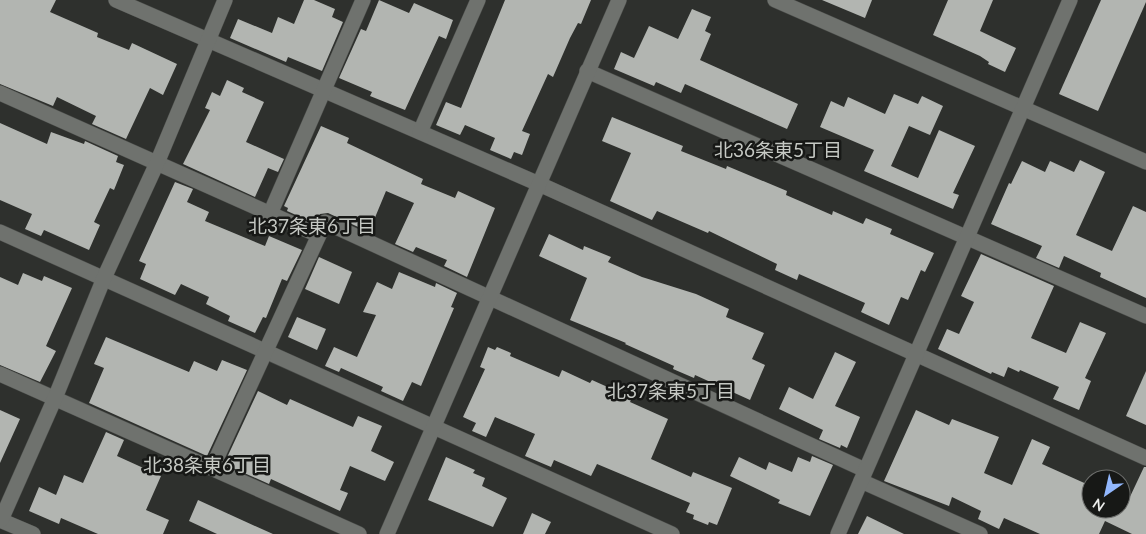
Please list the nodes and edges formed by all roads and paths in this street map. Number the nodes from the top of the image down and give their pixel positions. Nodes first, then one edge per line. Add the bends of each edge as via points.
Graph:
1 (116, 0) edge
2 (225, 0) edge
3 (363, 0) edge
4 (478, 0) edge
5 (618, 0) edge
6 (775, 0) edge
7 (1070, 0) edge
8 (208, 40) junction
9 (587, 71) junction
10 (324, 90) junction
11 (0, 93) edge
12 (1023, 108) junction
13 (420, 132) junction
14 (1146, 162) edge
15 (157, 163) junction
16 (539, 184) junction
17 (270, 214) junction
18 (0, 232) edge
19 (318, 235) junction
20 (967, 237) junction
21 (104, 278) junction
22 (491, 297) junction
23 (1146, 316) edge
24 (266, 352) junction
25 (916, 354) junction
26 (0, 374) edge
27 (55, 398) junction
28 (434, 427) junction
29 (1146, 458) edge
30 (212, 468) junction
31 (863, 475) junction
32 (0, 520) edge
33 (33, 534) edge
34 (359, 534) edge
35 (386, 534) edge
36 (672, 534) edge
37 (838, 534) edge
38 (980, 534) edge

1 - 8 street
2 - 8 street
3 - 10 street
4 - 13 street
5 - 9 street
6 - 12 street
7 - 12 street
8 - 10 street
8 - 15 street
9 - 16 street
9 - 20 street
10 - 13 street
10 - 17 street
11 - 15 street
12 - 14 street
12 - 20 street
13 - 16 street
15 - 17 street
15 - 21 street
16 - 22 street
16 - 25 street
17 - 19 street
18 - 21 street
19 - 22 street via 325,222
19 - 24 street
20 - 23 street
20 - 25 street
21 - 24 street
21 - 27 street
22 - 28 street
22 - 31 street
24 - 28 street
24 - 30 street
25 - 29 street
25 - 31 street
26 - 27 street
27 - 30 street
27 - 32 street
28 - 35 street
28 - 36 street
30 - 34 street
31 - 37 street
31 - 38 street
32 - 33 street

